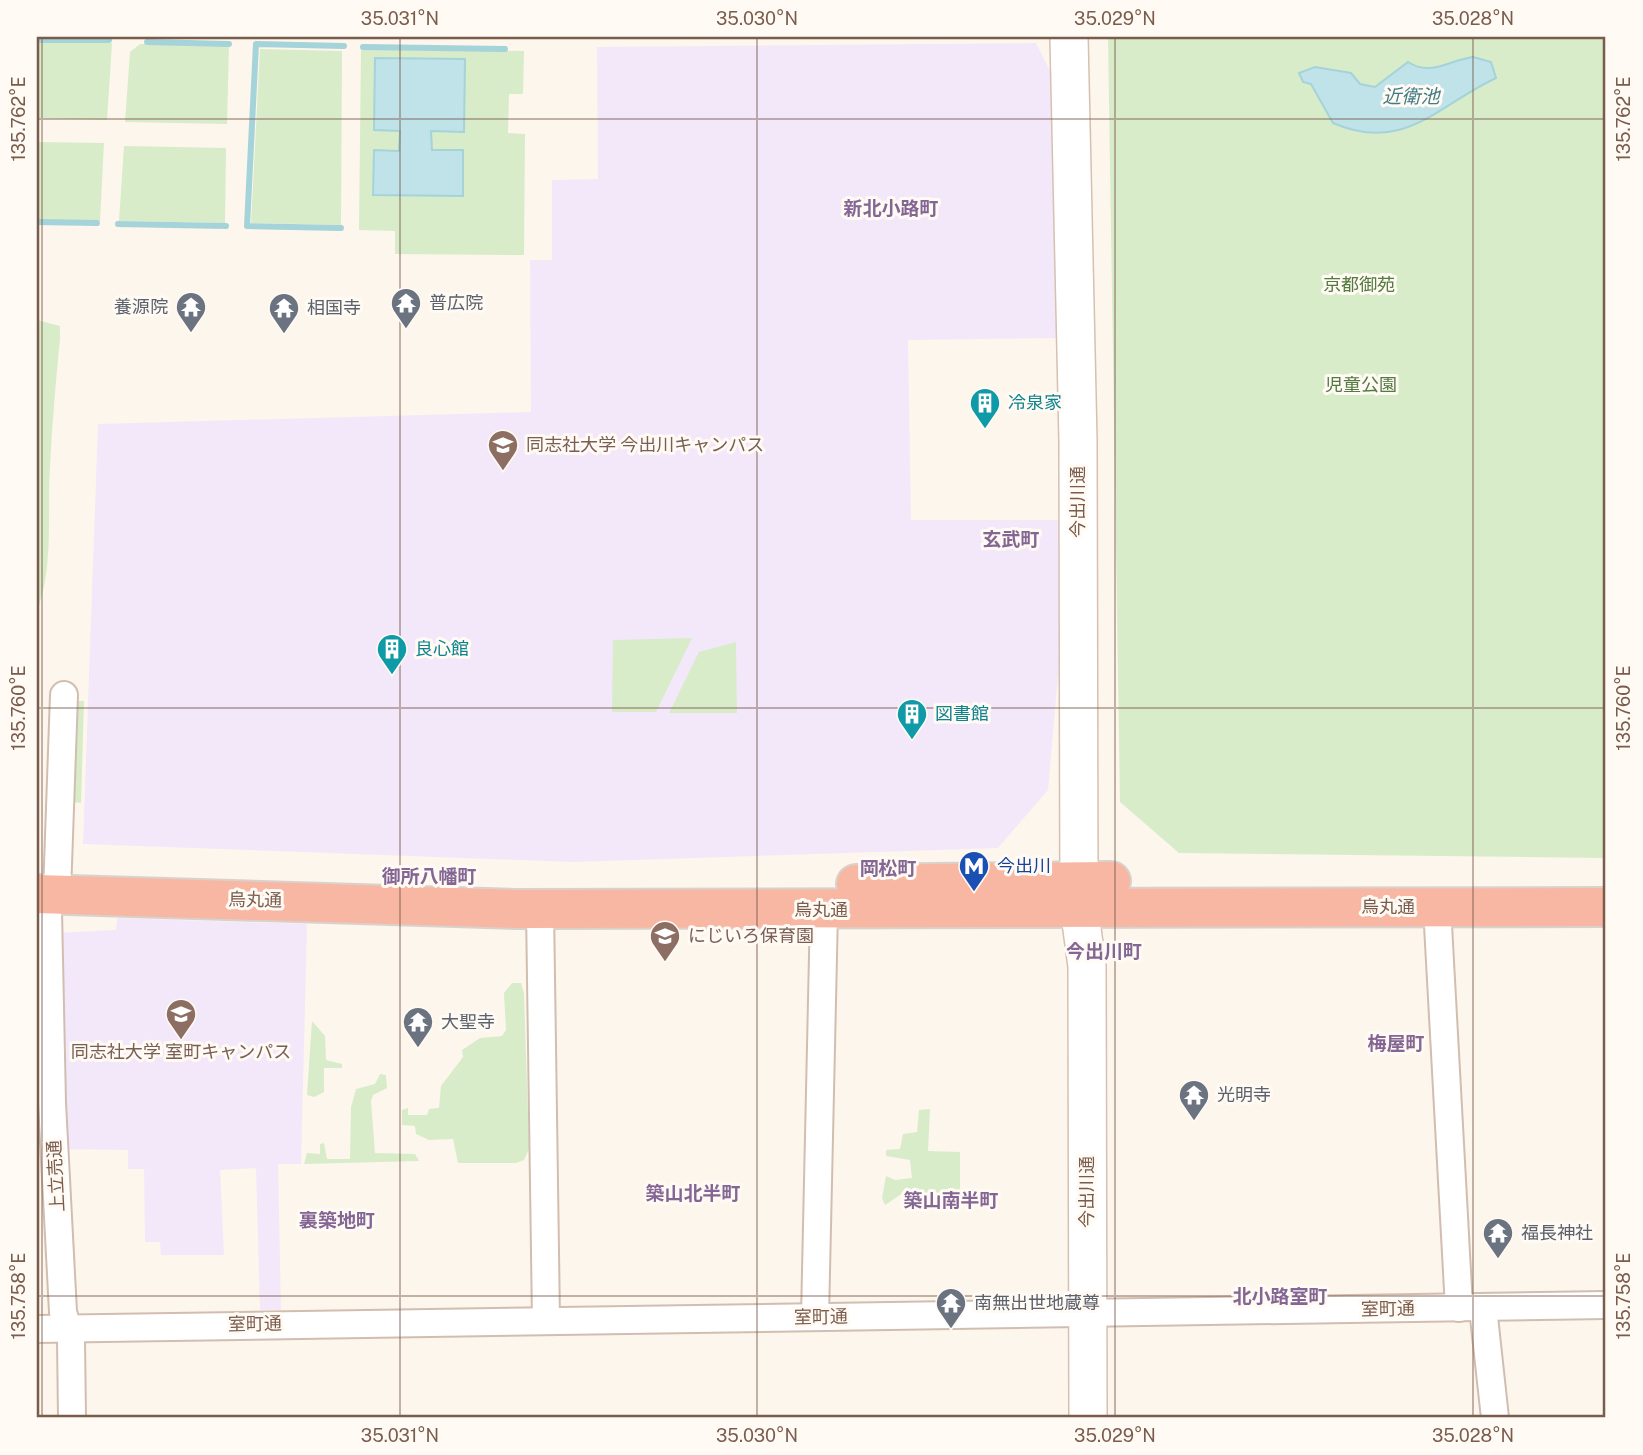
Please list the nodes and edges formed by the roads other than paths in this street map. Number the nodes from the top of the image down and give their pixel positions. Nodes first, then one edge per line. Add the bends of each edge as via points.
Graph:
1 (1069, 37) edge
2 (1089, 37) edge
3 (64, 695) dead end
4 (48, 766) edge
5 (1606, 882) edge
6 (47, 884) edge
7 (1087, 894) junction
8 (1437, 907) junction
9 (1606, 907) edge
10 (540, 909) junction
11 (824, 911) junction
12 (1606, 1305) edge
13 (1471, 1308) junction
14 (1087, 1313) junction
15 (815, 1317) junction
16 (545, 1320) junction
17 (67, 1327) junction
18 (37, 1329) edge
19 (72, 1418) edge
20 (1087, 1418) edge
21 (1495, 1418) edge

1 - 7 main road, 今出川通
2 - 7 main road, 今出川通
3 - 4 street, 上立売通
4 - 6 street, 上立売通
5 - 7 highway, 烏丸通
6 - 7 highway, 烏丸通
6 - 10 highway, 烏丸通
6 - 17 street, 上立売通 via 51,1076 62,1312
7 - 8 highway, 烏丸通
7 - 11 highway, 烏丸通
7 - 14 main road, 今出川通
8 - 9 highway, 烏丸通
8 - 13 street
10 - 11 highway, 烏丸通
10 - 16 street
11 - 15 street
12 - 13 street, 室町通
13 - 14 street, 室町通
13 - 21 street
14 - 15 street, 室町通
14 - 20 main road, 今出川通
15 - 16 street, 室町通
16 - 17 street, 室町通
17 - 18 street, 室町通
17 - 19 street, 上立売通

